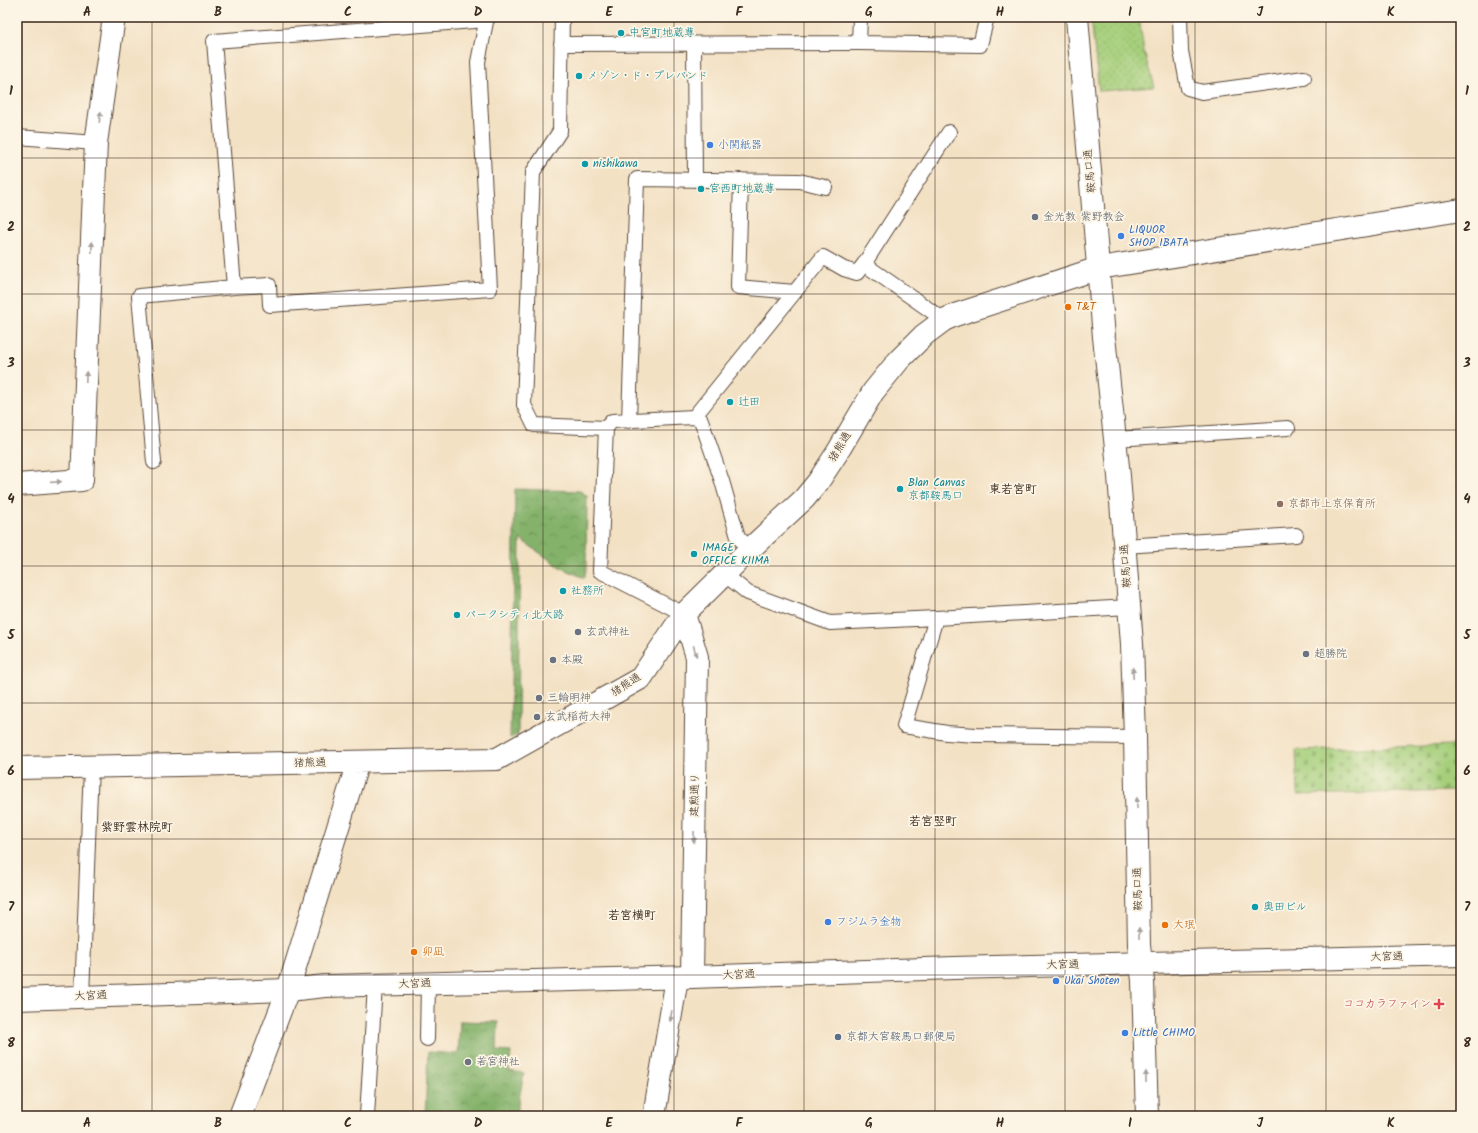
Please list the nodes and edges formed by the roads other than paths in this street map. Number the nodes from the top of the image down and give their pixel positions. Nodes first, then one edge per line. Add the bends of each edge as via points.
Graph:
1 (114, 17) edge
2 (562, 17) edge
3 (860, 17) edge
4 (987, 17) edge
5 (1077, 17) edge
6 (1180, 17) edge
7 (487, 18) edge
8 (859, 42) junction
9 (561, 44) junction
10 (694, 44) junction
11 (1304, 78) dead end
12 (949, 132) dead end
13 (17, 138) edge
14 (96, 143) junction
15 (695, 180) junction
16 (741, 180) junction
17 (825, 187) dead end
18 (1461, 210) edge
19 (864, 264) junction
20 (1099, 268) junction
21 (234, 287) junction
22 (795, 292) junction
23 (944, 320) junction
24 (694, 417) junction
25 (629, 421) junction
26 (606, 428) junction
27 (1288, 428) dead end
28 (1115, 439) junction
29 (154, 462) dead end
30 (17, 485) edge
31 (1296, 535) dead end
32 (1124, 546) junction
33 (750, 549) junction
34 (724, 574) junction
35 (1129, 606) junction
36 (684, 614) junction
37 (936, 618) junction
38 (1135, 737) junction
39 (358, 762) junction
40 (91, 766) junction
41 (17, 768) edge
42 (1461, 955) edge
43 (1141, 963) junction
44 (685, 977) junction
45 (428, 984) junction
46 (375, 985) junction
47 (288, 990) junction
48 (82, 996) junction
49 (17, 999) edge
50 (427, 1039) dead end
51 (240, 1116) edge
52 (367, 1116) edge
53 (654, 1116) edge
54 (1134, 1116) edge
55 (1147, 1116) edge

14 -> 1 street
2 - 9 lane
3 - 8 lane
4 - 8 lane via 980,45
5 - 20 street, 鞍馬口通
6 - 11 lane via 1181,51 1188,88 1202,92
7 - 21 lane via 214,41
7 - 21 lane via 478,62 490,289 270,304 269,285
8 - 10 lane
9 - 10 lane
9 - 26 lane via 560,131 533,172 524,405 534,425
10 - 15 lane
12 - 19 lane
13 - 14 lane
30 -> 14 street via 82,480
15 - 16 lane
15 - 25 lane via 638,179
16 - 17 lane via 799,181
16 - 22 lane via 738,287
18 - 20 street, 猪熊通
19 - 22 lane via 857,273 823,257
19 - 23 lane
20 - 23 street, 猪熊通
20 - 28 street, 鞍馬口通
21 - 29 lane via 140,296
22 - 24 lane
23 - 33 street, 猪熊通 via 912,346 872,392 837,453 804,499
24 - 25 lane
24 - 33 lane via 700,420 738,537
25 - 26 lane via 612,421
26 - 36 lane via 600,571
27 - 28 lane
28 - 32 street, 鞍馬口通
31 - 32 lane
32 - 35 street, 鞍馬口通
33 - 34 street, 猪熊通
34 - 36 street, 猪熊通
34 - 37 lane via 748,593 830,623
35 - 37 lane
38 -> 35 street, 鞍馬口通
36 - 39 street, 猪熊通 via 641,678 497,759
36 -> 44 street, 建勲通り via 697,657
37 - 38 lane via 904,726 976,735
43 -> 38 street, 鞍馬口通
39 - 40 street, 猪熊通
39 - 47 street
40 - 41 street, 猪熊通
40 - 48 lane
42 - 43 street, 大宮通
43 - 44 street, 大宮通
55 -> 43 street, 鞍馬口通
44 - 45 street, 大宮通
44 -> 53 street, 建勲通り
45 - 46 street, 大宮通
45 - 50 lane
46 - 47 street, 大宮通
46 - 52 lane
47 - 48 street, 大宮通
47 - 51 street
48 - 49 street, 大宮通
54 - 55 lane

